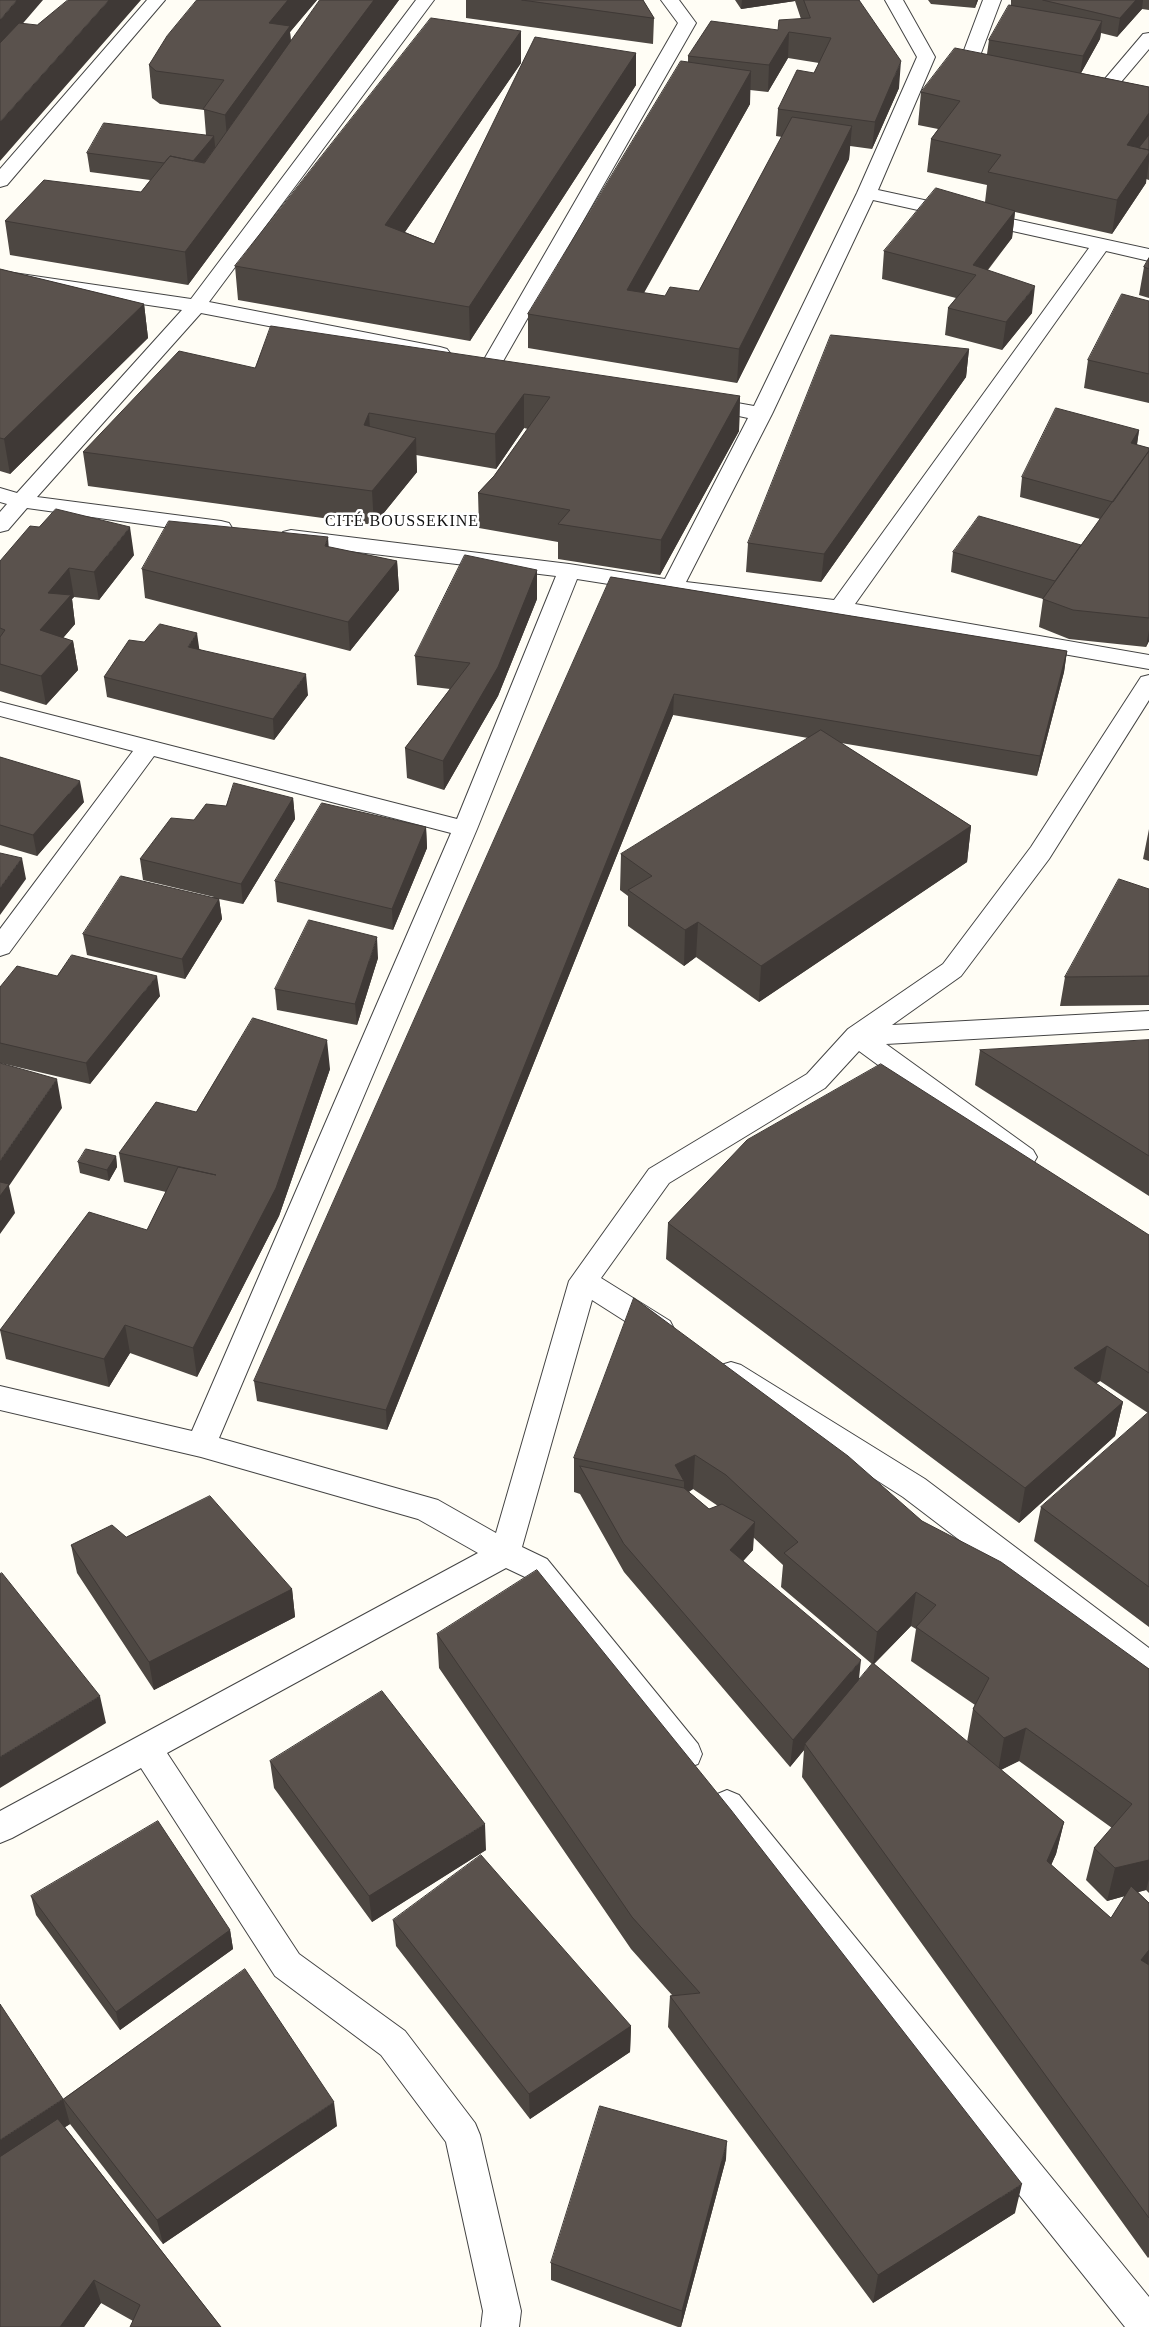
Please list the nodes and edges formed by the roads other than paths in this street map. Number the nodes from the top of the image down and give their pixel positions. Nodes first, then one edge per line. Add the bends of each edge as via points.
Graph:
1 (156, 0) edge
2 (425, 0) edge
3 (670, 0) edge
4 (894, 0) edge
5 (992, 0) edge
6 (1149, 38) edge
7 (947, 59) junction
8 (988, 66) edge
9 (1085, 87) edge
10 (1104, 91) junction
11 (1122, 96) edge
12 (0, 181) edge
13 (868, 193) junction
14 (1101, 244) junction
15 (1149, 255) edge
16 (0, 277) edge
17 (196, 306) junction
18 (684, 399) edge
19 (761, 414) junction
20 (0, 495) edge
21 (22, 501) junction
22 (0, 525) edge
23 (245, 531) edge
24 (274, 535) edge
25 (569, 571) junction
26 (672, 587) junction
27 (840, 608) junction
28 (1149, 662) edge
29 (1149, 682) edge
30 (0, 709) edge
31 (149, 747) junction
32 (465, 829) junction
33 (0, 947) edge
34 (1149, 1020) edge
35 (857, 1036) junction
36 (1046, 1174) edge
37 (583, 1281) junction
38 (682, 1343) edge
39 (707, 1359) edge
40 (0, 1398) edge
41 (201, 1445) junction
42 (505, 1553) junction
43 (1149, 1666) edge
44 (146, 1748) junction
45 (0, 1828) edge
46 (1148, 2324) edge
47 (500, 2327) edge

1 - 12 street
2 - 17 street
3 - 17 street via 687,23 485,361
4 - 7 street
5 - 7 street
6 - 10 street
7 - 8 street
7 - 13 street
9 - 10 street
10 - 11 street
13 - 14 street
13 - 19 street
14 - 15 street
14 - 27 street
16 - 17 street
17 - 21 street
18 - 19 street
19 - 26 street
20 - 21 street
21 - 22 street
21 - 23 street
24 - 25 street
25 - 26 street
25 - 32 street
26 - 27 street
27 - 28 street
29 - 35 street via 1040,853 952,970
30 - 31 street
31 - 32 street
31 - 33 street
32 - 41 street
34 - 35 street
35 - 36 street
35 - 37 street via 816,1081 659,1176
37 - 38 street
37 - 42 street
39 - 43 street via 914,1488
40 - 41 street
41 - 42 street via 427,1509
42 - 44 street
42 - 46 street via 536,1568
44 - 45 street
44 - 47 street via 286,1965 393,2043 462,2135 502,2311

